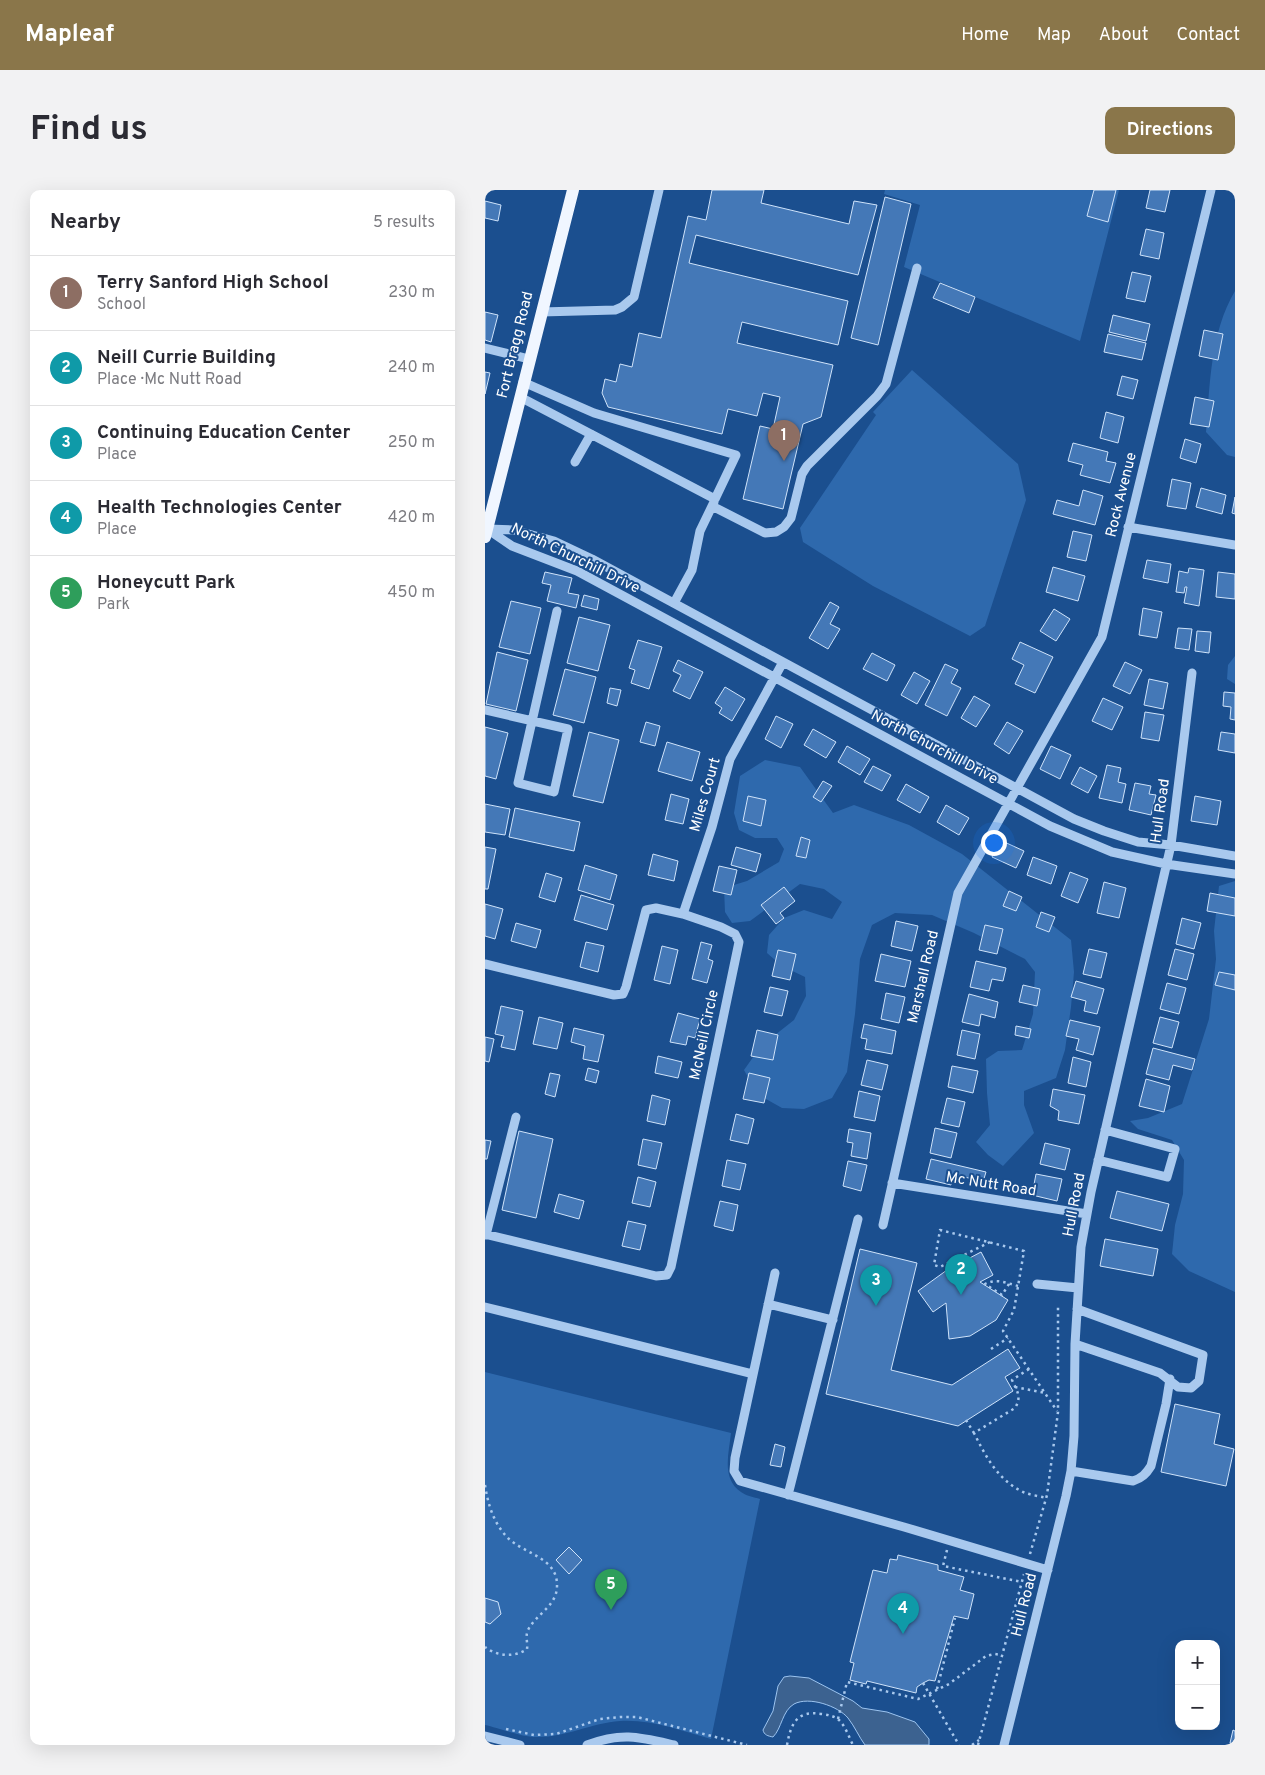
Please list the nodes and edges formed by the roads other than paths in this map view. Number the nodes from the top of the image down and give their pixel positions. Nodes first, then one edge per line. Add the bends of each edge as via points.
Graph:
1 (573, 190) edge
2 (659, 190) edge
3 (1211, 190) edge
4 (917, 268) dead end
5 (541, 312) junction
6 (485, 348) edge
7 (529, 359) junction
8 (523, 382) junction
9 (520, 397) junction
10 (591, 434) junction
11 (575, 462) dead end
12 (713, 503) junction
13 (1129, 527) junction
14 (486, 533) edge
15 (1235, 545) edge
16 (674, 603) junction
17 (557, 611) dead end
18 (783, 662) junction
19 (1192, 673) dead end
20 (775, 678) junction
21 (485, 710) edge
22 (532, 721) junction
23 (1017, 789) junction
24 (1008, 804) junction
25 (1171, 845) junction
26 (1235, 856) edge
27 (1166, 864) junction
28 (1235, 874) edge
29 (683, 914) junction
30 (485, 964) edge
31 (516, 1117) dead end
32 (1105, 1130) junction
33 (1098, 1160) junction
34 (892, 1183) junction
35 (1087, 1214) junction
36 (858, 1219) dead end
37 (883, 1225) dead end
38 (486, 1235) edge
39 (775, 1273) dead end
40 (1037, 1284) dead end
41 (1078, 1288) junction
42 (769, 1304) junction
43 (485, 1307) edge
44 (1077, 1309) junction
45 (833, 1320) junction
46 (1075, 1344) junction
47 (753, 1374) junction
48 (1170, 1379) junction
49 (1071, 1471) junction
50 (788, 1495) junction
51 (1048, 1570) junction
52 (485, 1736) edge
53 (505, 1743) edge
54 (520, 1745) edge
55 (587, 1745) edge
56 (674, 1745) edge
57 (1004, 1745) edge

1 - 5 main road, Fort Bragg Road
2 - 5 street via 634,297 615,310
3 - 13 street, Rock Avenue
4 - 12 street via 885,384 807,466 791,518 784,527 765,533
5 - 7 main road, Fort Bragg Road
6 - 7 street
7 - 8 main road, Fort Bragg Road
8 - 9 main road, Fort Bragg Road
8 - 12 street via 594,413 736,455
9 - 10 street
9 - 14 main road, Fort Bragg Road
10 - 11 street
10 - 12 street
12 - 16 street via 700,531 693,570
13 - 15 street
13 - 23 street, Rock Avenue via 1102,637
14 - 16 street, North Churchill Drive via 514,530 554,541
14 - 20 street, North Churchill Drive via 577,571
16 - 18 street, North Churchill Drive
17 - 22 street
18 - 20 street, Miles Court
18 - 23 street, North Churchill Drive
19 - 25 street, Hull Road
20 - 24 street, North Churchill Drive
20 - 29 street, Miles Court via 730,759 712,827
21 - 22 street
22 - 22 street via 568,729 554,792 518,783
23 - 24 street, Marshall Road
23 - 25 street, North Churchill Drive via 1104,831 1138,842
24 - 27 street, North Churchill Drive via 1096,846
24 - 34 street, Marshall Road via 958,893
25 - 26 street, North Churchill Drive
25 - 27 street, Hull Road
27 - 28 street, North Churchill Drive
27 - 32 street, Hull Road
29 - 30 street, McNeill Circle via 656,908 646,910 623,994 614,995
29 - 38 street, McNeill Circle via 721,927 735,934 739,942 667,1275 656,1276
31 - 38 street
32 - 33 street, Hull Road
32 - 33 street via 1175,1149 1167,1177
33 - 35 street, Hull Road
34 - 35 street, Mc Nutt Road
34 - 37 street, Marshall Road
35 - 41 street, Hull Road
36 - 45 street
39 - 42 street
40 - 41 street
41 - 44 street, Hull Road
42 - 45 street
42 - 47 street
43 - 47 street
44 - 46 street, Hull Road
44 - 48 street via 1203,1355 1199,1381 1191,1388 1178,1387
45 - 50 street
46 - 48 street
46 - 49 street, Hull Road
47 - 50 street via 734,1471 739,1481
48 - 49 street via 1151,1466 1141,1478 1133,1480
49 - 51 street, Hull Road
50 - 51 street
51 - 57 street, Hull Road
52 - 53 street
53 - 54 street
55 - 56 street via 628,1736

